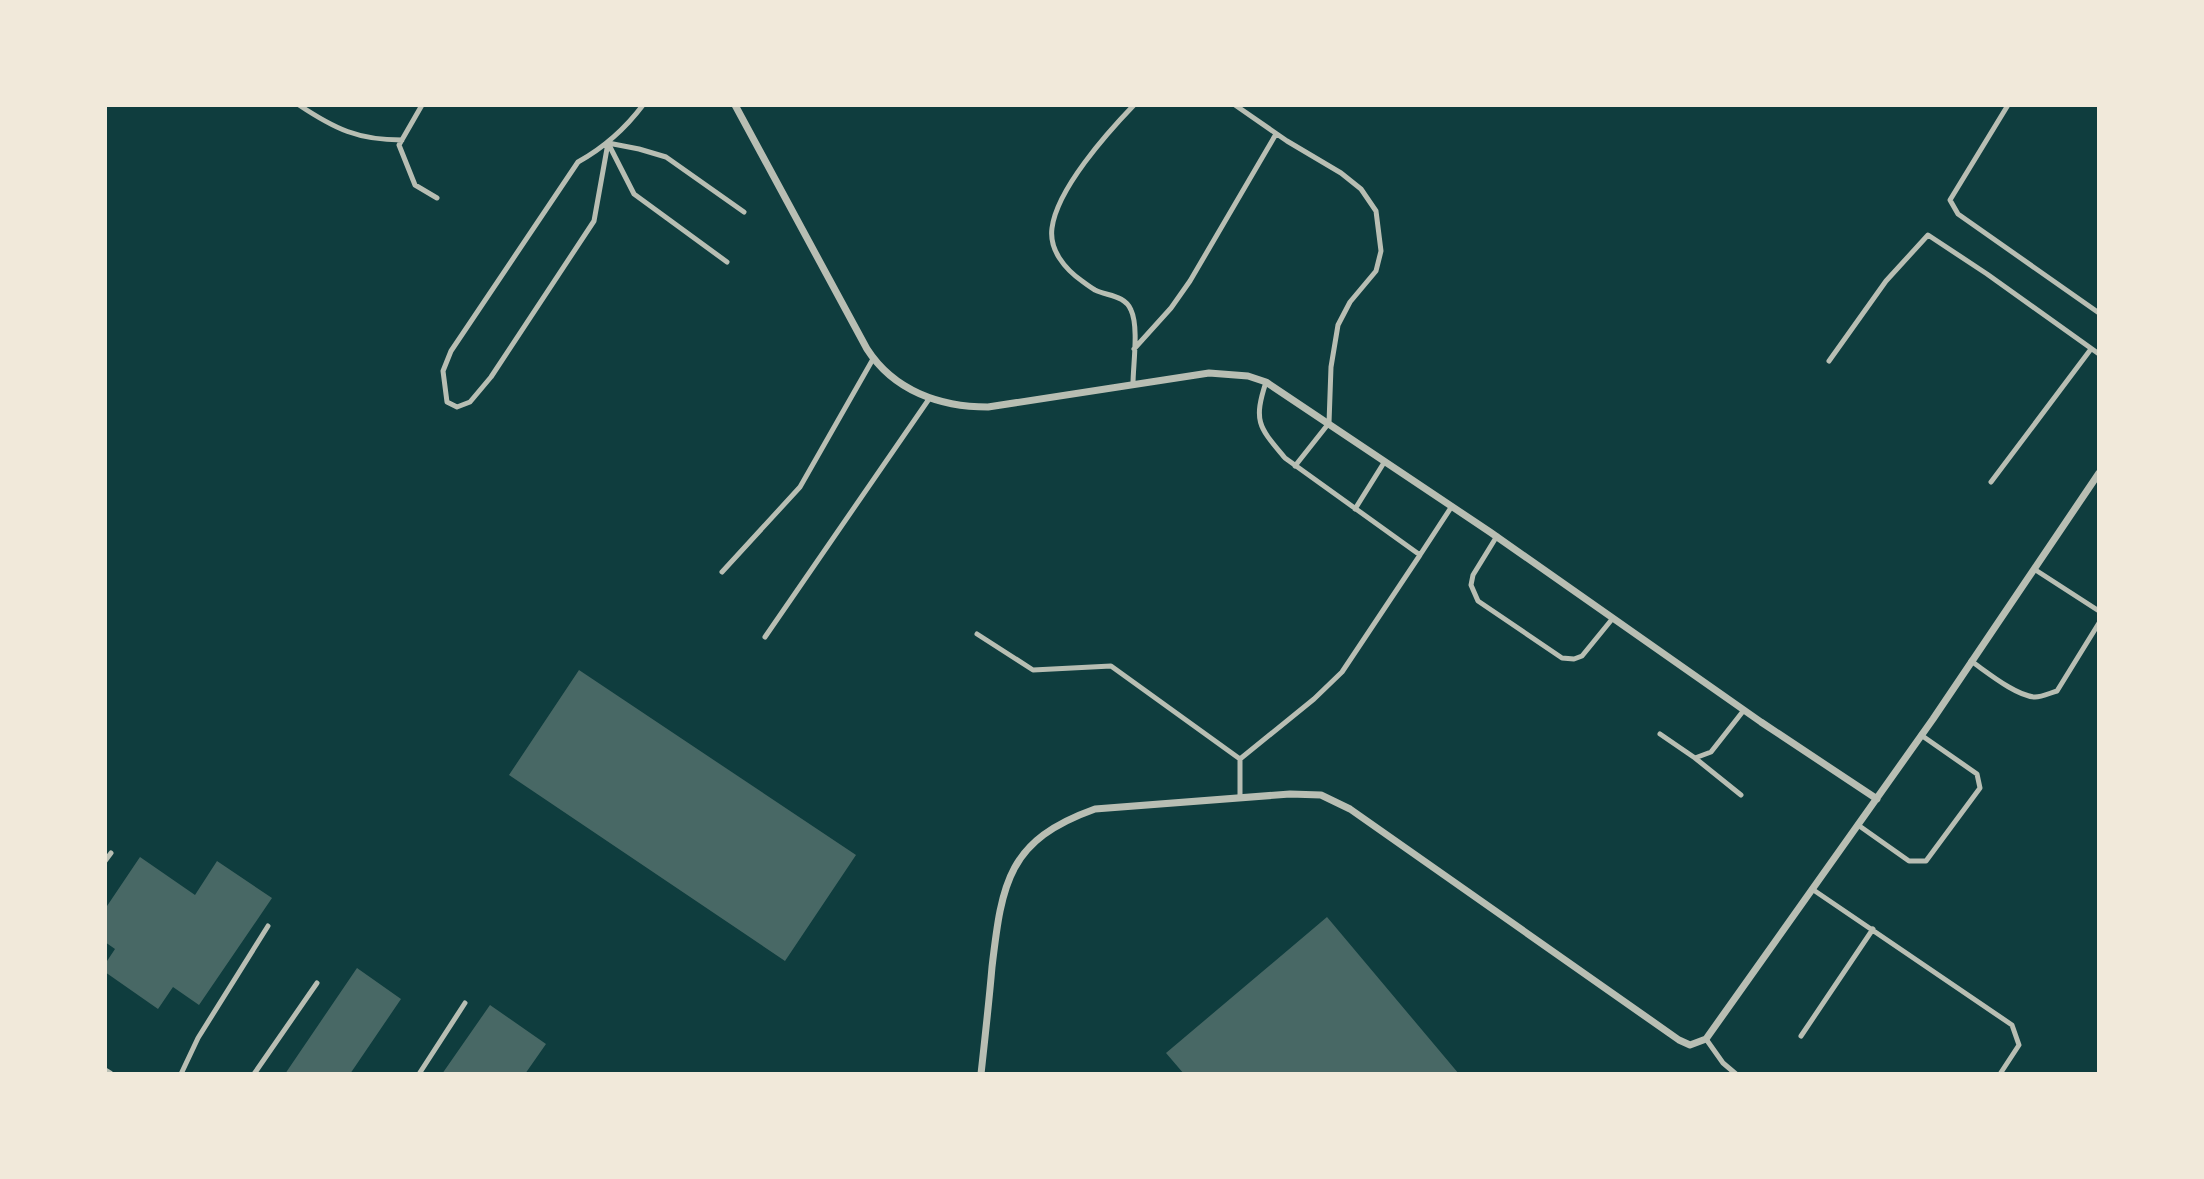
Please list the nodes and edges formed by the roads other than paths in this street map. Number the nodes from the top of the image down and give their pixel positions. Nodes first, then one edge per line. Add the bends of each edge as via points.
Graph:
1 (299, 105) edge
2 (422, 105) edge
3 (643, 105) edge
4 (735, 105) edge
5 (1134, 105) edge
6 (1235, 105) edge
7 (2008, 105) edge
8 (1276, 134) junction
9 (402, 140) junction
10 (608, 143) junction
11 (437, 198) dead end
12 (744, 212) dead end
13 (727, 262) dead end
14 (2099, 313) edge
15 (1134, 349) junction
16 (2091, 349) junction
17 (2099, 354) edge
18 (873, 359) junction
19 (1829, 360) dead end
20 (1266, 382) junction
21 (1133, 384) junction
22 (929, 399) junction
23 (1329, 423) junction
24 (1385, 460) junction
25 (1295, 466) junction
26 (2099, 472) edge
27 (1992, 482) dead end
28 (1452, 506) junction
29 (1355, 509) junction
30 (1497, 536) junction
31 (1420, 555) junction
32 (2034, 569) junction
33 (722, 572) dead end
34 (2099, 611) edge
35 (1613, 618) junction
36 (2099, 623) edge
37 (976, 634) dead end
38 (765, 637) dead end
39 (1972, 661) junction
40 (1744, 710) junction
41 (1660, 734) dead end
42 (1921, 735) junction
43 (1695, 758) junction
44 (1240, 760) junction
45 (1741, 794) dead end
46 (1240, 797) junction
47 (1877, 799) junction
48 (1858, 825) junction
49 (111, 853) dead end
50 (105, 861) edge
51 (1812, 889) junction
52 (268, 926) dead end
53 (1873, 929) junction
54 (317, 983) dead end
55 (466, 1003) dead end
56 (1801, 1036) dead end
57 (1706, 1039) junction
58 (105, 1071) edge
59 (110, 1074) edge
60 (181, 1074) edge
61 (254, 1074) edge
62 (419, 1074) edge
63 (981, 1074) edge
64 (1736, 1074) edge
65 (2000, 1074) edge

1 - 9 lane via 349,134
2 - 9 lane
3 - 10 lane
4 - 18 street
5 - 15 lane via 1087,160 1060,202 1052,229 1054,248 1068,272 1095,290 1124,300 1131,309
6 - 8 lane
7 - 14 lane via 1950,200 1958,214
8 - 15 lane via 1190,281
8 - 23 lane via 1341,173 1361,189 1376,211 1381,251 1376,271 1338,325
9 - 11 lane via 399,145 415,185
10 - 10 lane via 579,162 451,351 443,371 447,402 457,407 470,402 491,377 594,221
10 - 12 lane via 666,157
10 - 13 lane via 634,194
15 - 21 lane
16 - 17 lane
16 - 19 lane via 1928,235 1886,281
16 - 27 lane
18 - 22 street via 909,390
18 - 33 lane via 800,487
20 - 21 street via 1209,373
20 - 23 street
20 - 25 lane via 1258,415 1268,438
21 - 22 street via 988,407
22 - 38 lane
23 - 24 street
23 - 25 lane
24 - 28 street
24 - 29 lane
25 - 29 lane
26 - 32 street
28 - 30 street
28 - 31 lane
29 - 31 lane
30 - 35 street
30 - 35 lane via 1471,585 1478,601 1562,658 1581,656
31 - 44 lane via 1342,672
32 - 34 lane
32 - 39 street
35 - 40 street
36 - 39 lane via 2057,691 2038,697 2012,688
37 - 44 lane via 1033,670 1111,666
39 - 42 street
40 - 43 lane via 1711,751
40 - 47 street
41 - 43 lane
42 - 47 street
42 - 48 lane via 1977,774 1980,788 1926,862 1909,861
43 - 45 lane
44 - 46 lane
46 - 57 street via 1321,795 1350,809 1679,1040 1690,1045
46 - 63 street via 1095,808 1048,829 1020,858 999,908
47 - 48 street
48 - 51 street
49 - 50 lane
51 - 53 lane
51 - 57 street
52 - 60 lane via 198,1038
53 - 56 lane
53 - 65 lane via 2012,1025 2019,1045
54 - 61 lane
55 - 62 lane
57 - 64 lane
58 - 59 street

